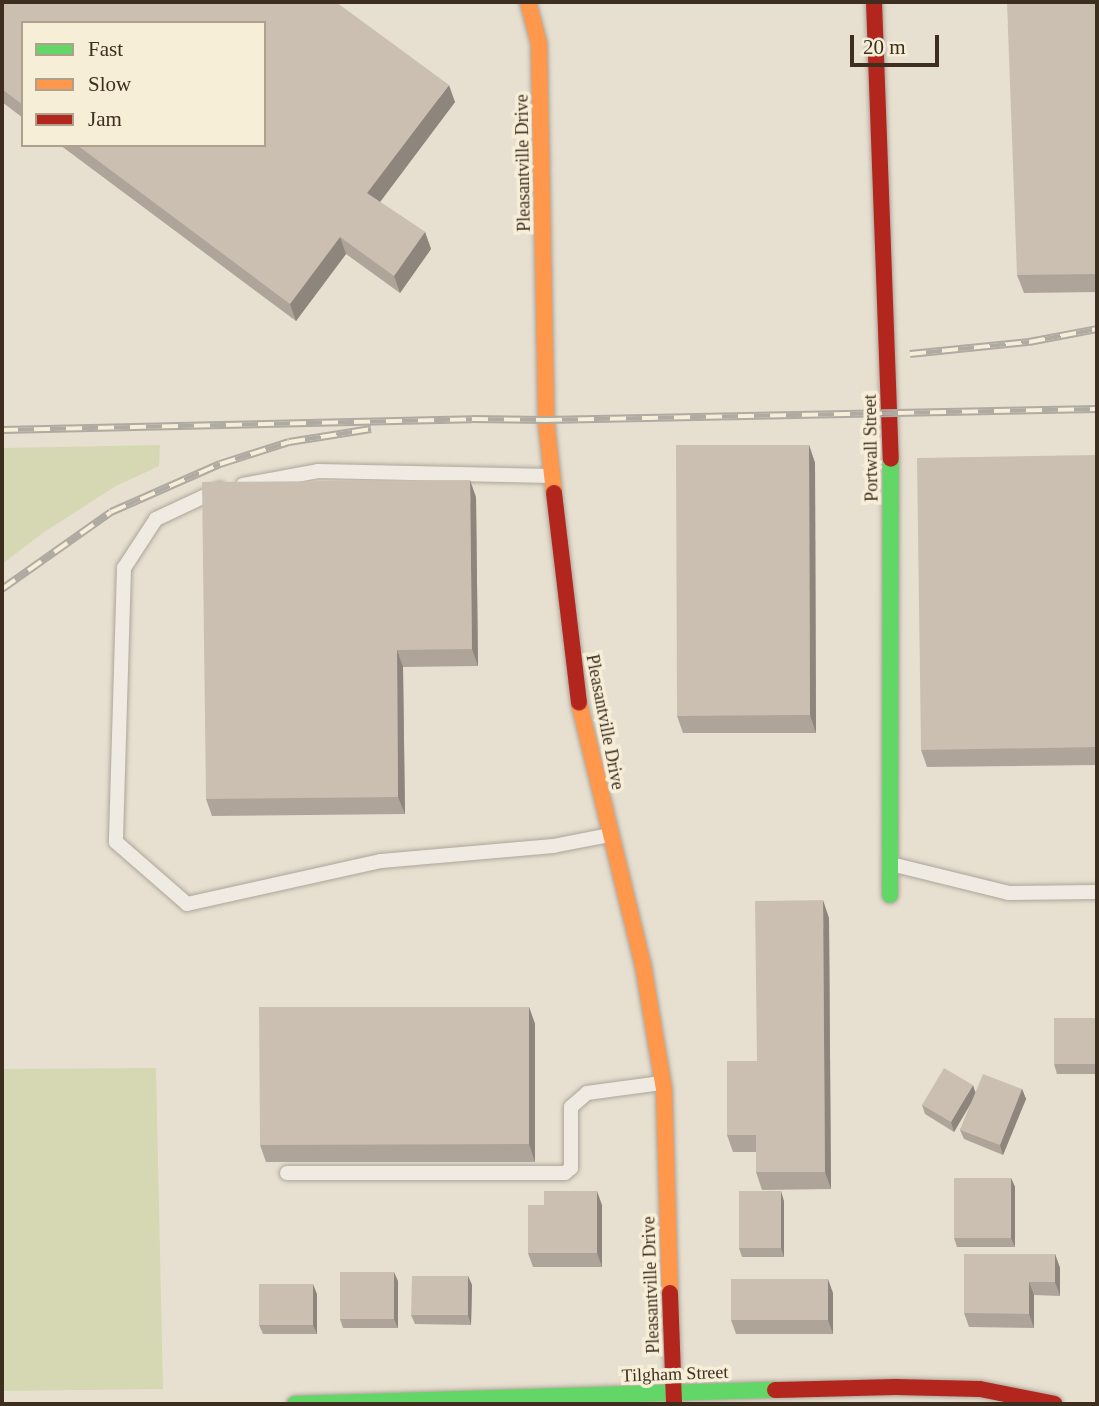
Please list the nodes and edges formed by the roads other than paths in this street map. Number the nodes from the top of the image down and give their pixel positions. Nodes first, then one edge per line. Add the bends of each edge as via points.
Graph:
1 (528, 2) edge
2 (874, 2) edge
3 (552, 476) junction
4 (609, 835) junction
5 (890, 864) junction
6 (1097, 892) edge
7 (890, 895) dead end
8 (663, 1083) junction
9 (287, 1173) edge
10 (674, 1399) edge
11 (295, 1404) edge
12 (306, 1404) edge
13 (1055, 1404) edge

1 - 3 street, Pleasantville Drive via 539,44 546,421
2 - 5 street, Portwall Street via 891,412
3 - 4 street, Pleasantville Drive via 575,689
3 - 4 lane via 318,471 213,491 156,519 124,568 116,842 187,904 381,860 553,846
4 - 8 street, Pleasantville Drive via 643,965
5 - 6 lane via 1009,893
5 - 7 street, Portwall Street
8 - 9 lane via 587,1093 571,1107 571,1168 565,1173
8 - 10 street, Pleasantville Drive
10 - 12 street, Tilgham Street
10 - 13 street, Tilgham Street via 895,1387 980,1389
11 - 12 street, Tilgham Street

